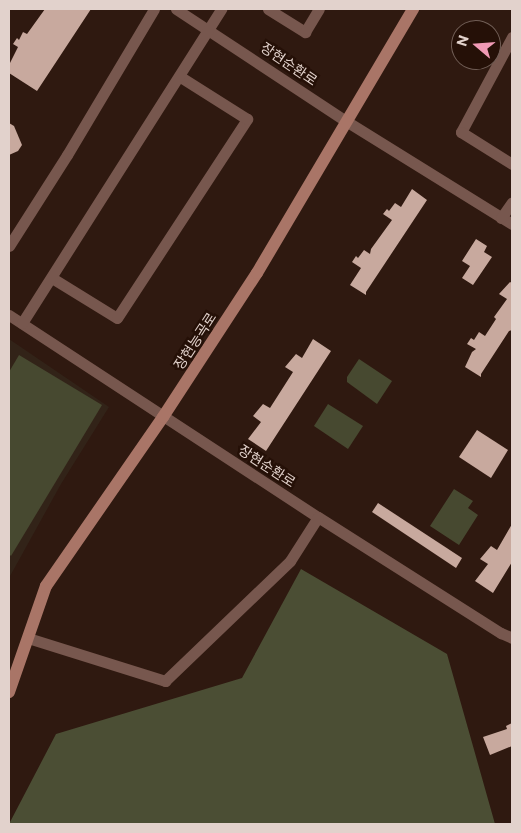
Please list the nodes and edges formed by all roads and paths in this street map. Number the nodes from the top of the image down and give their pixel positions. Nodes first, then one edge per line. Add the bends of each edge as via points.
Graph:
1 (154, 9) edge
2 (176, 9) edge
3 (220, 9) edge
4 (268, 9) edge
5 (319, 9) edge
6 (413, 9) edge
7 (208, 28) junction
8 (512, 37) edge
9 (179, 76) junction
10 (346, 121) junction
11 (512, 164) edge
12 (512, 202) edge
13 (501, 218) junction
14 (512, 224) edge
15 (9, 246) edge
16 (52, 278) junction
17 (9, 315) edge
18 (22, 323) junction
19 (164, 417) junction
20 (318, 517) junction
21 (28, 638) junction
22 (512, 638) edge
23 (9, 692) edge

1 - 15 street
2 - 7 street, 장현순환로
3 - 7 street
4 - 5 street via 305,32
6 - 10 main road, 장현능곡로
7 - 9 street
7 - 10 street, 장현순환로
8 - 11 street via 461,132
9 - 16 street
9 - 16 street via 247,119 117,318
10 - 13 street, 장현순환로
10 - 19 main road, 장현능곡로 via 257,273
12 - 13 street
13 - 14 street, 장현순환로
16 - 18 street
17 - 18 street, 장현순환로
18 - 19 street, 장현순환로
19 - 20 street, 장현순환로
19 - 21 main road, 장현능곡로 via 46,586
20 - 21 street via 290,561 165,681
20 - 22 street, 장현순환로
21 - 23 main road, 장현능곡로

